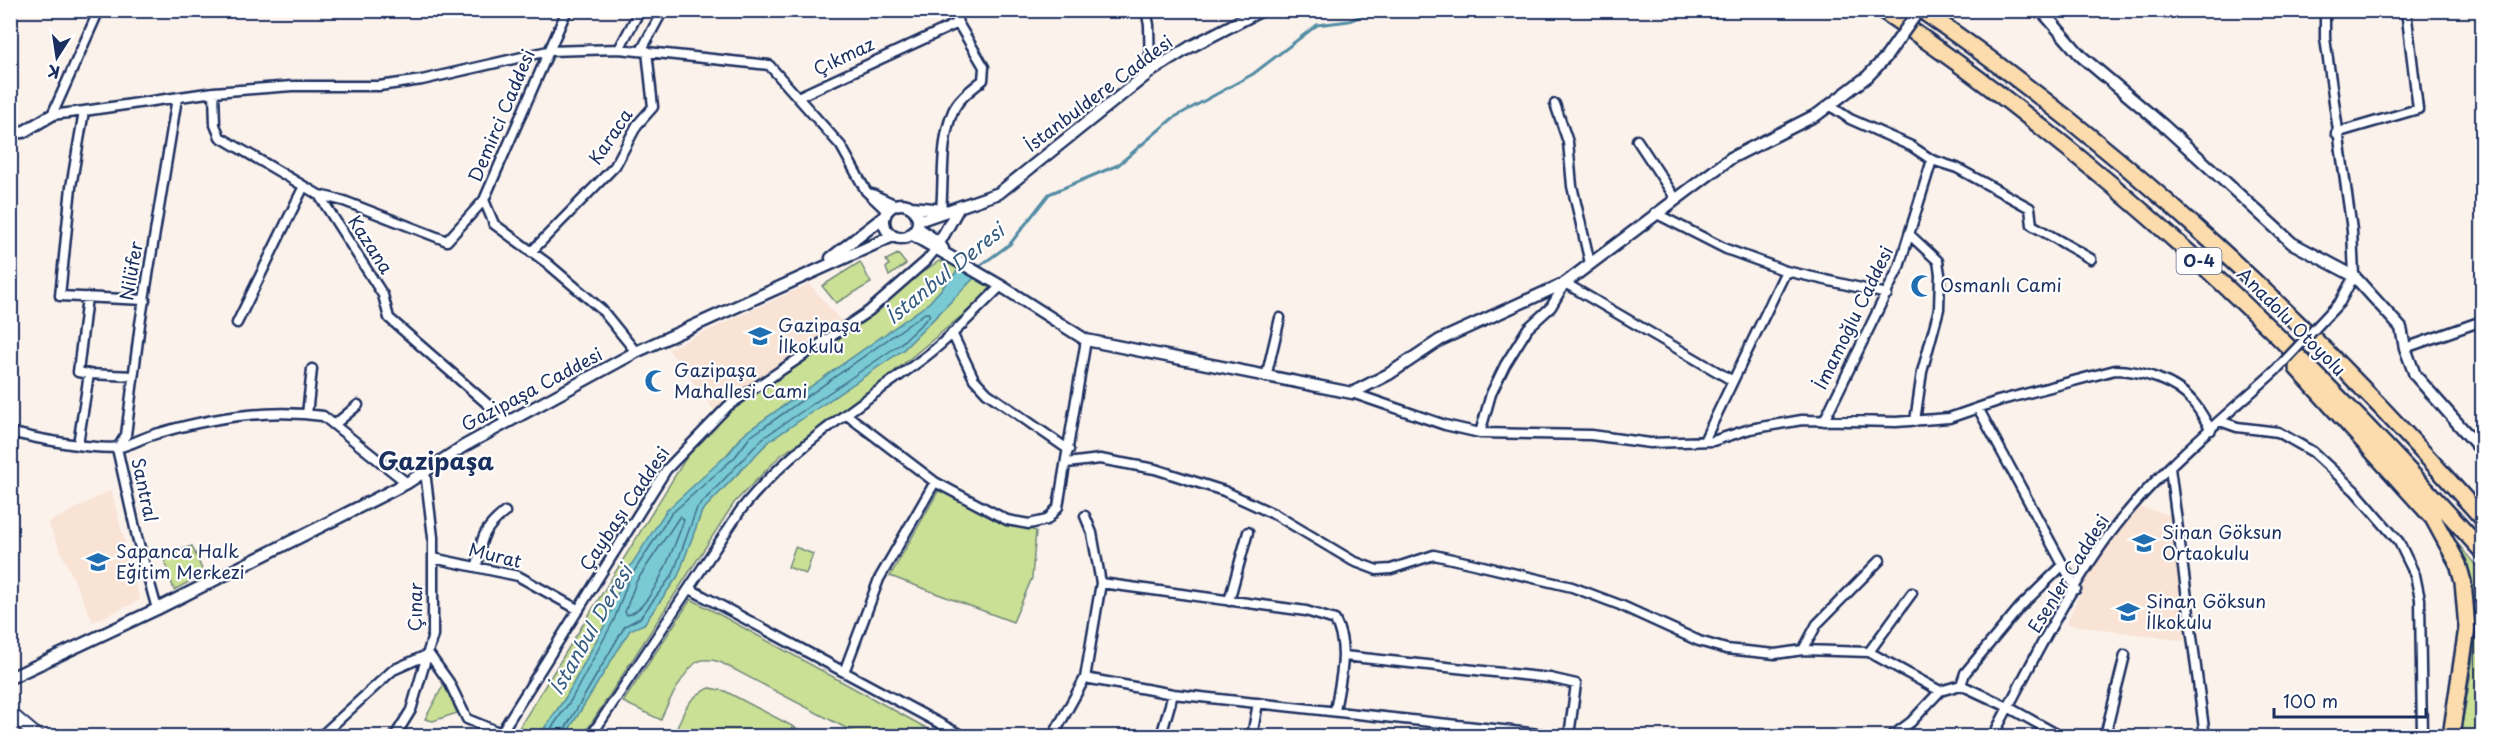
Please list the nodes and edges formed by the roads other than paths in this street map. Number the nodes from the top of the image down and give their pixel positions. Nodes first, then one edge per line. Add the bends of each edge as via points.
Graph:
1 (99, 10) edge
2 (567, 10) edge
3 (640, 10) edge
4 (663, 10) edge
5 (954, 10) edge
6 (1146, 10) edge
7 (1262, 10) edge
8 (1882, 10) edge
9 (1920, 10) edge
10 (2040, 10) edge
11 (2325, 10) edge
12 (2406, 10) edge
13 (958, 23) junction
14 (620, 48) junction
15 (548, 51) junction
16 (644, 51) junction
17 (1150, 72) junction
18 (214, 92) junction
19 (798, 96) junction
20 (177, 98) junction
21 (1555, 104) dead end
22 (1829, 105) junction
23 (84, 111) junction
24 (52, 115) junction
25 (10, 133) edge
26 (2336, 133) junction
27 (1637, 140) dead end
28 (1932, 160) junction
29 (304, 186) junction
30 (319, 195) junction
31 (1676, 199) junction
32 (484, 200) junction
33 (911, 207) junction
34 (959, 207) junction
35 (889, 211) junction
36 (941, 211) junction
37 (1655, 213) junction
38 (915, 228) junction
39 (893, 236) junction
40 (1911, 236) junction
41 (940, 249) junction
42 (531, 252) junction
43 (2091, 260) dead end
44 (1590, 263) junction
45 (816, 270) junction
46 (1786, 271) junction
47 (2216, 275) junction
48 (2354, 276) junction
49 (1565, 283) junction
50 (1002, 286) junction
51 (1887, 294) junction
52 (87, 297) junction
53 (145, 300) junction
54 (1280, 318) dead end
55 (2482, 321) edge
56 (237, 323) dead end
57 (952, 333) junction
58 (1086, 340) junction
59 (2405, 348) junction
60 (636, 352) junction
61 (312, 369) dead end
62 (89, 375) junction
63 (133, 376) junction
64 (1266, 377) junction
65 (1733, 381) junction
66 (1352, 393) junction
67 (358, 405) dead end
68 (1978, 408) junction
69 (307, 414) junction
70 (847, 415) junction
71 (1824, 420) junction
72 (1915, 421) junction
73 (2220, 421) junction
74 (508, 422) junction
75 (334, 425) junction
76 (2211, 430) junction
77 (10, 432) edge
78 (1480, 433) junction
79 (1704, 441) junction
80 (78, 444) junction
81 (117, 448) junction
82 (1069, 450) junction
83 (2482, 451) edge
84 (2434, 462) junction
85 (1067, 463) junction
86 (2169, 468) junction
87 (425, 471) junction
88 (935, 482) junction
89 (407, 483) junction
90 (2482, 508) edge
91 (505, 512) dead end
92 (1085, 516) dead end
93 (2482, 518) edge
94 (1248, 532) dead end
95 (2482, 551) edge
96 (433, 558) junction
97 (1880, 560) dead end
98 (2063, 565) junction
99 (477, 567) junction
100 (1101, 583) junction
101 (690, 589) junction
102 (2076, 589) junction
103 (1912, 593) dead end
104 (1229, 601) junction
105 (157, 609) junction
106 (579, 610) junction
107 (1803, 650) junction
108 (1869, 652) junction
109 (429, 654) junction
110 (2125, 655) dead end
111 (1344, 656) junction
112 (844, 672) junction
113 (10, 678) edge
114 (1085, 678) junction
115 (1961, 685) junction
116 (1940, 692) junction
117 (1173, 694) junction
118 (1258, 703) junction
119 (2008, 707) junction
120 (1335, 711) junction
121 (10, 713) edge
122 (500, 735) edge
123 (2054, 735) edge
124 (38, 736) edge
125 (321, 736) edge
126 (395, 736) edge
127 (591, 736) edge
128 (963, 736) edge
129 (1053, 736) edge
130 (1161, 736) edge
131 (1252, 736) edge
132 (1558, 736) edge
133 (1569, 736) edge
134 (1892, 736) edge
135 (1993, 736) edge
136 (2105, 736) edge
137 (2205, 736) edge
138 (2422, 736) edge
139 (2451, 736) edge

1 - 24 street
2 - 15 street, Demirci Caddesi
3 - 14 street
4 - 16 street
5 - 13 street
6 - 17 street
7 - 17 street, İstanbuldere Caddesi via 1190,46
8 - 47 highway, Anadolu Otoyolu / O-4 via 2004,98
9 - 22 street, bridge via 1868,76
9 - 84 highway, Anadolu Otoyolu / O-4 via 2110,155 2227,257
10 - 48 street via 2081,56 2292,243
11 - 26 street
12 - 26 street via 2418,109
13 - 19 street, Çıkmaz
13 - 36 street via 984,67 983,80 954,110 944,147
14 - 15 street
14 - 16 street
15 - 18 street via 379,86 292,86
15 - 32 street, Demirci Caddesi
16 - 19 street via 769,65
16 - 42 street, Karaca via 653,107 637,125 615,166
17 - 34 street, İstanbuldere Caddesi via 999,193
18 - 20 street
18 - 29 street, Kazana via 219,137
19 - 35 street via 841,146 866,191
20 - 23 street
20 - 53 street, Nilüfer
21 - 44 street via 1568,142 1572,186
22 - 28 street
22 - 31 street via 1731,158
23 - 24 street
23 - 52 street via 60,296
24 - 25 street via 23,132
26 - 48 street via 2351,219
27 - 31 street
28 - 40 street, İmamoğlu Caddesi
28 - 43 street via 1957,168 2030,208 2032,225
29 - 30 street, Kazana
29 - 56 street
30 - 32 street via 447,241
30 - 74 street, Kazana via 383,295 389,318
31 - 37 street
32 - 42 street, Demirci Caddesi via 494,224
33 - 35 street
33 - 36 street, İstanbuldere Caddesi
33 - 38 street
34 - 36 street, İstanbuldere Caddesi
34 - 38 street, İstanbuldere Caddesi
34 - 41 street
35 - 39 street via 886,227
35 - 45 street, Gazipaşa Caddesi
37 - 44 street
37 - 46 street via 1726,249
38 - 39 street via 904,237
38 - 41 street
39 - 45 street, Gazipaşa Caddesi
40 - 51 street, İmamoğlu Caddesi
40 - 72 street via 1938,261 1940,274 1939,309 1922,372
41 - 50 street
41 - 106 street, Çaybaşı Caddesi via 869,311 728,406 695,438 666,470
42 - 60 street, Demirci Caddesi via 602,310
44 - 49 street
45 - 60 street, Gazipaşa Caddesi
46 - 51 street
46 - 65 street
47 - 95 highway, Anadolu Otoyolu / O-4 via 2340,397
47 - 139 highway via 2382,458 2448,541 2463,582 2467,628
48 - 59 street via 2402,328
48 - 73 street, Esenler Caddesi, bridge via 2340,302 2275,371
49 - 65 street
49 - 66 street via 1440,340
49 - 78 street via 1551,307 1528,328 1505,365 1491,394
50 - 57 street
50 - 58 street
51 - 71 street, İmamoğlu Caddesi
52 - 53 street
52 - 62 street via 78,372
53 - 63 street, Nilüfer
54 - 64 street
55 - 59 street
57 - 70 street
57 - 82 street via 974,379 987,393
58 - 64 street
58 - 82 street
59 - 83 street via 2415,375
60 - 74 street, Gazipaşa Caddesi
61 - 69 street
62 - 63 street
62 - 80 street
63 - 81 street, Nilüfer via 126,435
64 - 66 street
65 - 79 street
66 - 78 street
67 - 75 street
68 - 72 street via 1949,418
68 - 76 street via 2115,369 2135,370 2167,383 2192,400
68 - 98 street
69 - 75 street via 323,416
69 - 81 street via 276,412 196,423
70 - 88 street
70 - 101 street via 793,453 761,484
71 - 72 street
71 - 79 street via 1781,424
73 - 76 street, Esenler Caddesi
73 - 138 street via 2278,432 2313,452 2355,491 2399,542 2415,575 2420,599
74 - 87 street, Gazipaşa Caddesi
75 - 89 street
76 - 86 street, Esenler Caddesi
77 - 80 street
78 - 79 street via 1591,435 1650,443
80 - 81 street
81 - 105 street, Santral
82 - 85 street
84 - 90 highway
84 - 93 highway, Anadolu Otoyolu / O-4
85 - 88 street via 1058,507 1047,520 1029,524 1007,520
85 - 107 street via 1100,459 1155,469 1224,490 1276,515 1353,561 1377,570 1434,555 1572,587 1726,649 1775,654
86 - 102 street, Esenler Caddesi via 2109,535
86 - 137 street
87 - 89 street, Gazipaşa Caddesi
87 - 96 street, Çınar
88 - 112 street via 879,579
89 - 105 street, Gazipaşa Caddesi
91 - 99 street via 490,523 481,538
92 - 100 street
94 - 104 street
96 - 99 street, Murat
96 - 109 street, Çınar via 433,635
97 - 107 street via 1816,624
98 - 102 street
98 - 115 street via 2020,607 1965,673
99 - 106 street, Murat via 518,576
100 - 104 street
100 - 114 street
101 - 112 street
101 - 127 street
102 - 119 street, Esenler Caddesi
103 - 108 street
104 - 111 street via 1335,620
105 - 113 street, Gazipaşa Caddesi
106 - 122 street, Çaybaşı Caddesi
107 - 108 street
108 - 116 street
109 - 122 street via 449,682 467,719
109 - 125 street via 393,670
109 - 126 street, Çınar via 411,710
110 - 136 street
111 - 120 street
111 - 133 street via 1576,684
112 - 128 street
114 - 117 street
114 - 129 street
115 - 116 street
115 - 119 street
116 - 134 street
117 - 118 street
117 - 130 street
118 - 120 street
118 - 131 street
119 - 123 street
119 - 135 street, Esenler Caddesi
120 - 132 street
121 - 124 main road

